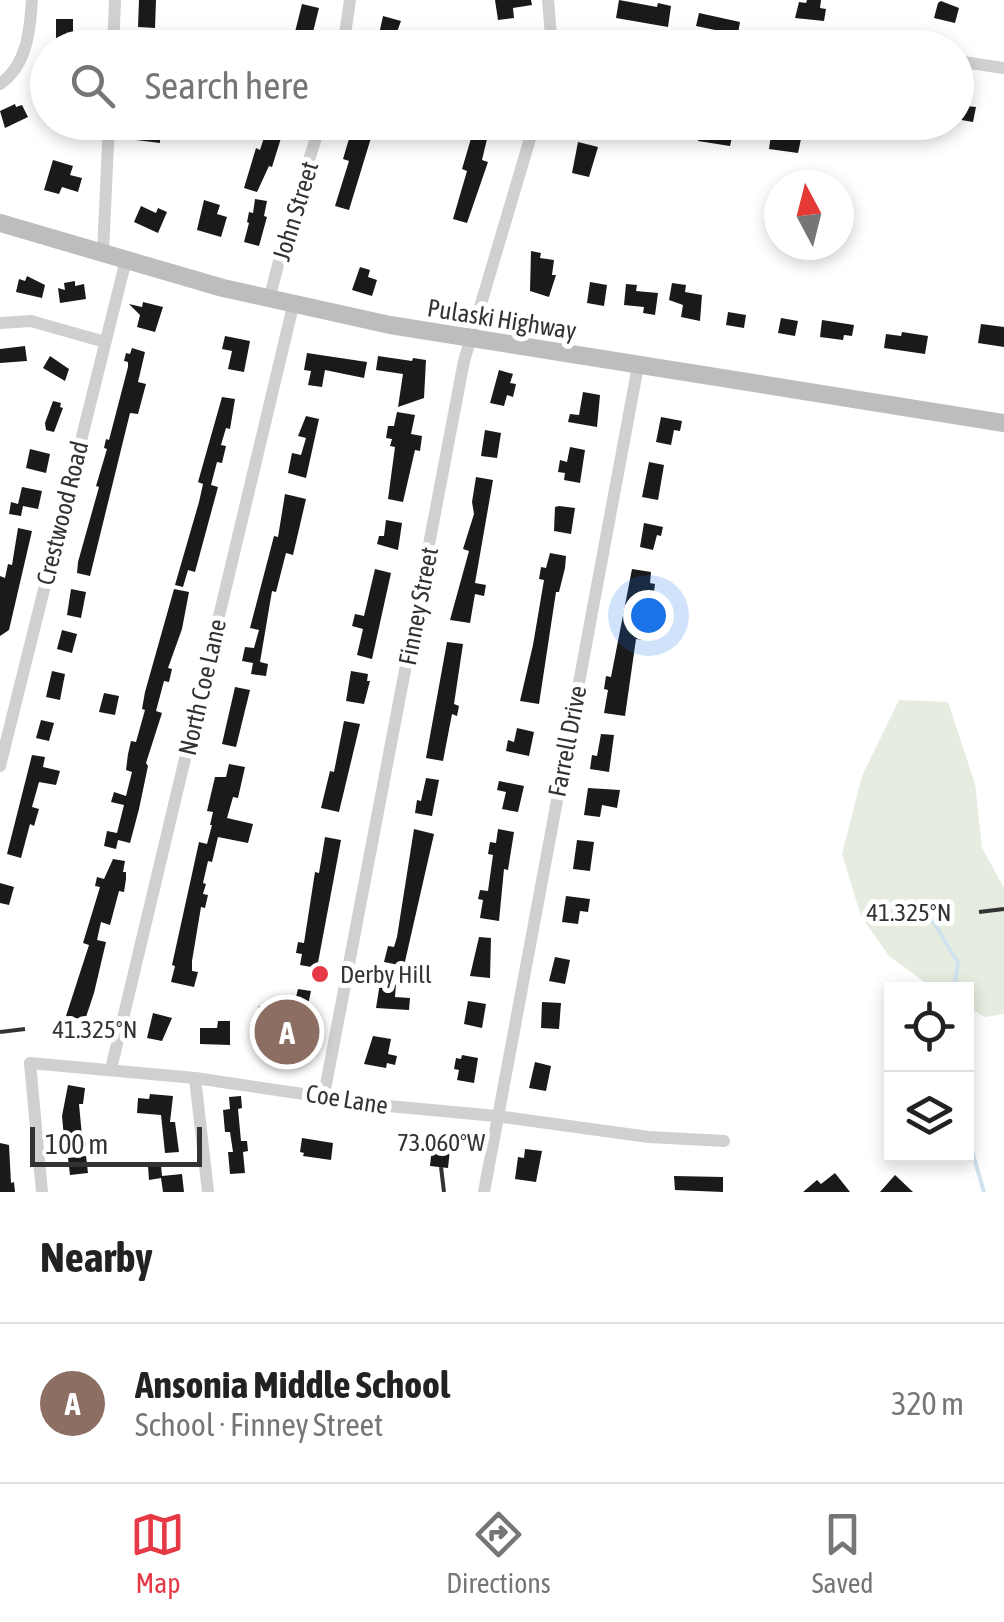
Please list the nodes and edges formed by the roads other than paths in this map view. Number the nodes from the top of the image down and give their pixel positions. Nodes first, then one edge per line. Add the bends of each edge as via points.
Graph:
1 (32, 0) edge
2 (115, 0) edge
3 (350, 0) edge
4 (548, 0) edge
5 (114, 30) edge
6 (346, 30) edge
7 (550, 30) edge
8 (974, 64) edge
9 (1004, 68) edge
10 (0, 84) edge
11 (108, 140) edge
12 (315, 140) edge
13 (530, 140) edge
14 (0, 222) edge
15 (103, 253) junction
16 (126, 260) junction
17 (270, 300) junction
18 (293, 306) junction
19 (0, 323) edge
20 (470, 339) junction
21 (105, 342) junction
22 (638, 366) junction
23 (1004, 424) edge
24 (0, 766) edge
25 (110, 1068) junction
26 (195, 1078) junction
27 (324, 1095) junction
28 (496, 1116) junction
29 (724, 1141) dead end
30 (42, 1192) edge
31 (208, 1192) edge
32 (484, 1192) edge

1 - 10 street via 24,54
2 - 5 street
3 - 6 street
4 - 7 street
8 - 9 street
11 - 15 street
12 - 17 street, John Street
13 - 20 street, Finney Street
14 - 15 main road, Pulaski Highway
15 - 16 main road, Pulaski Highway
16 - 17 main road, Pulaski Highway
16 - 21 street, Crestwood Road
17 - 18 main road, Pulaski Highway
18 - 20 main road, Pulaski Highway
18 - 25 street, North Coe Lane
19 - 21 street via 31,320
20 - 22 main road, Pulaski Highway
20 - 27 street, Finney Street
21 - 24 street, Crestwood Road
22 - 23 main road, Pulaski Highway
22 - 28 street, Farrell Drive
25 - 26 street, Coe Lane
25 - 30 street, Coe Lane via 30,1063
26 - 27 street, Coe Lane
26 - 31 street
27 - 28 street, Coe Lane
28 - 29 street, Coe Lane
28 - 32 street, Farrell Drive

